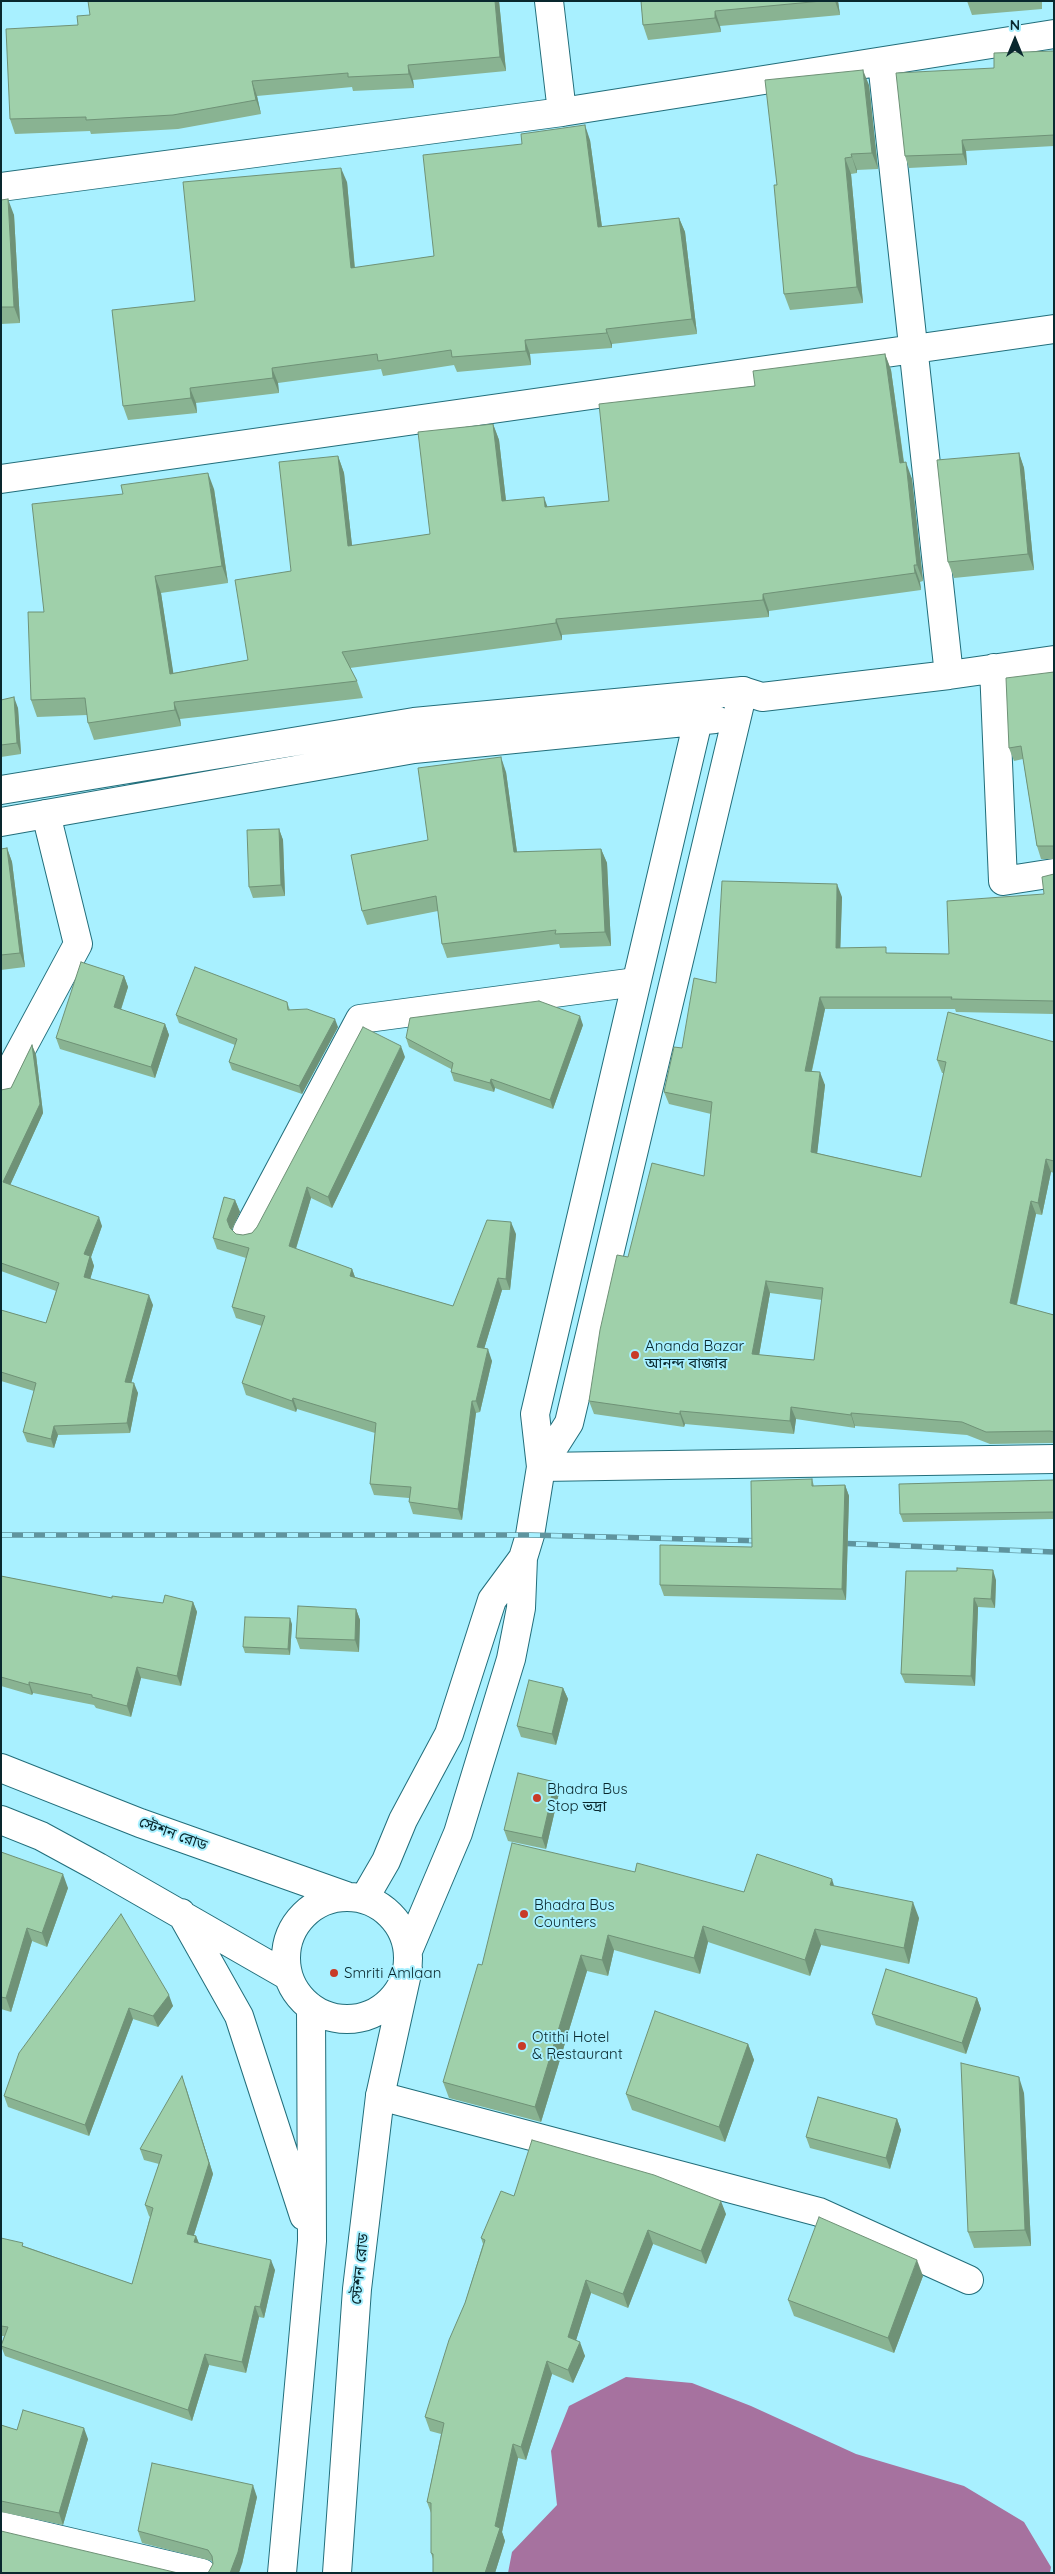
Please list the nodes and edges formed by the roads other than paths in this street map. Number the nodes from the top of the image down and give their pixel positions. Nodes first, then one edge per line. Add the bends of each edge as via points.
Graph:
1 (549, 1) edge
2 (1054, 34) edge
3 (882, 62) junction
4 (562, 112) junction
5 (1, 187) edge
6 (1054, 329) edge
7 (913, 349) junction
8 (1, 479) edge
9 (1054, 660) edge
10 (994, 668) junction
11 (949, 675) junction
12 (747, 702) junction
13 (701, 708) junction
14 (1, 790) edge
15 (46, 814) junction
16 (1, 822) edge
17 (1054, 873) edge
18 (636, 982) junction
19 (1, 1087) edge
20 (247, 1231) dead end
21 (1054, 1459) edge
22 (541, 1467) junction
23 (523, 1558) junction
24 (1, 1768) edge
25 (1, 1820) edge
26 (355, 1897) junction
27 (181, 1913) junction
28 (408, 1960) junction
29 (288, 1976) junction
30 (310, 2008) junction
31 (380, 2096) junction
32 (312, 2241) junction
33 (968, 2280) dead end
34 (1, 2526) edge
35 (202, 2573) edge
36 (282, 2573) edge
37 (337, 2573) edge

1 - 4 main road
2 - 3 main road
3 - 4 main road
3 - 7 main road
4 - 5 main road
6 - 7 main road
7 - 8 main road
7 - 11 main road
9 - 10 main road
10 - 11 main road
10 - 17 main road via 1003,881
11 - 12 main road
12 - 13 main road
12 - 22 main road via 569,1424
13 - 14 main road via 414,722
13 - 15 main road via 414,749
13 - 18 main road
15 - 16 main road
15 - 19 main road via 78,944
18 - 20 main road via 360,1019
18 - 22 main road via 535,1414
21 - 22 main road
22 - 23 main road
23 - 26 main road via 492,1600 449,1734 403,1820 386,1861
23 - 28 main road via 521,1608 511,1660 458,1833
24 - 26 main road, স্টেশন রোড via 140,1823
25 - 27 main road via 41,1836
26 - 28 main road via 382,1906 394,1918 406,1938
26 - 29 main road via 328,1900 310,1909 293,1928 286,1946
27 - 29 main road
27 - 32 main road via 238,2016
28 - 30 main road via 400,1989 388,2004 369,2016 329,2017
28 - 31 main road, স্টেশন রোড
29 - 30 main road via 293,1988
30 - 32 main road
31 - 33 main road via 819,2212
31 - 37 main road, স্টেশন রোড via 357,2289
32 - 36 main road
34 - 35 main road

